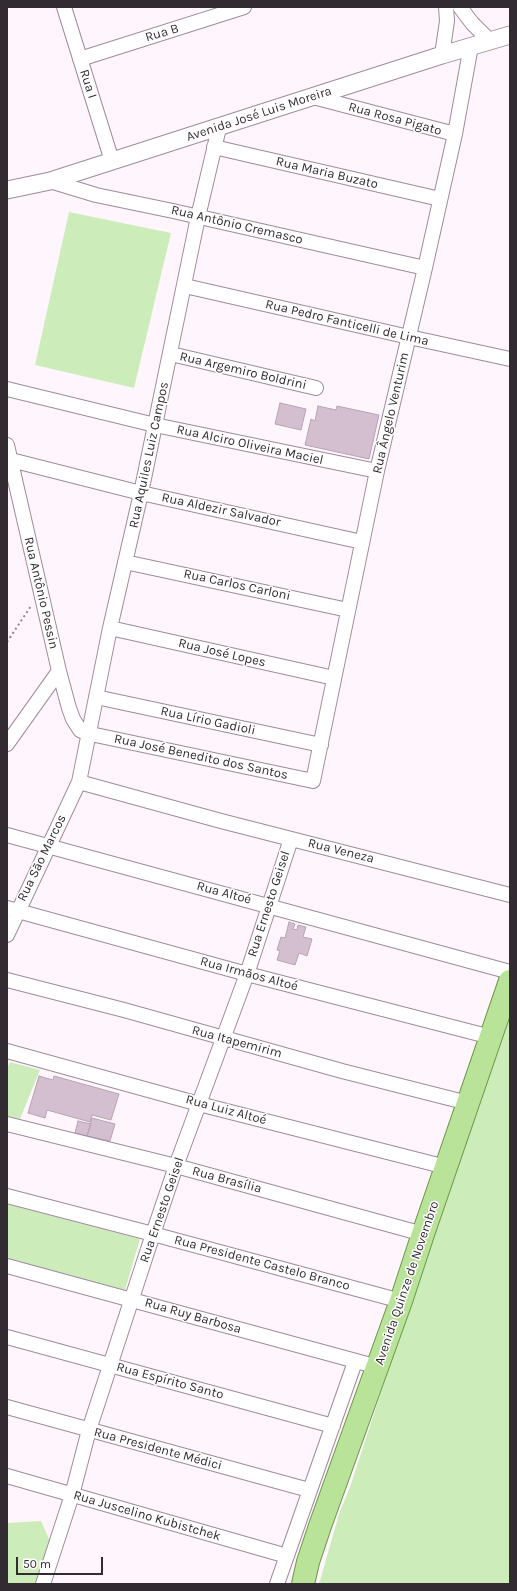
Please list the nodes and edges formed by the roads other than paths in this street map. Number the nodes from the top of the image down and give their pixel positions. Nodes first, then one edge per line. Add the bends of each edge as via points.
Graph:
1 (64, 7) edge
2 (244, 7) edge
3 (446, 7) edge
4 (460, 7) edge
5 (510, 35) edge
6 (490, 41) junction
7 (472, 46) junction
8 (442, 55) junction
9 (80, 58) junction
10 (313, 97) junction
11 (218, 128) junction
12 (455, 134) junction
13 (214, 147) junction
14 (112, 161) junction
15 (50, 181) junction
16 (7, 190) edge
17 (440, 199) junction
18 (198, 217) junction
19 (425, 268) junction
20 (185, 286) junction
21 (409, 338) junction
22 (171, 354) junction
23 (510, 359) edge
24 (316, 388) dead end
25 (7, 389) edge
26 (155, 425) junction
27 (7, 445) edge
28 (11, 460) junction
29 (377, 471) junction
30 (141, 493) junction
31 (362, 542) junction
32 (126, 562) junction
33 (348, 610) junction
34 (110, 628) junction
35 (59, 671) junction
36 (334, 678) junction
37 (96, 697) junction
38 (89, 734) junction
39 (7, 744) edge
40 (321, 746) junction
41 (313, 781) joint
42 (79, 782) junction
43 (7, 835) edge
44 (291, 839) junction
45 (48, 846) junction
46 (510, 895) edge
47 (268, 905) junction
48 (12, 909) edge
49 (7, 935) edge
50 (510, 972) edge
51 (247, 974) junction
52 (7, 980) edge
53 (510, 981) edge
54 (491, 1037) junction
55 (222, 1038) junction
56 (7, 1051) edge
57 (468, 1103) junction
58 (199, 1104) junction
59 (7, 1124) edge
60 (176, 1166) junction
61 (446, 1167) junction
62 (7, 1196) edge
63 (153, 1234) junction
64 (423, 1234) junction
65 (7, 1266) edge
66 (133, 1300) junction
67 (401, 1301) junction
68 (7, 1336) edge
69 (355, 1362) junction
70 (110, 1365) junction
71 (378, 1367) junction
72 (7, 1407) edge
73 (333, 1426) junction
74 (89, 1430) junction
75 (7, 1476) edge
76 (309, 1490) junction
77 (72, 1495) junction
78 (287, 1556) junction
79 (43, 1584) edge
80 (277, 1584) edge
81 (303, 1584) edge

1 - 9 street, Rua I
2 - 9 street, Rua B
3 - 8 street via 447,21
4 - 6 street
5 - 6 street, Avenida José Luis Moreira
6 - 7 street, Avenida José Luis Moreira
7 - 8 street, Avenida José Luis Moreira
7 - 12 street, Rua Ângelo Venturim
8 - 10 street, Avenida José Luis Moreira
9 - 14 street, Rua I
10 - 11 street, Avenida José Luis Moreira
10 - 12 street, Rua Rosa Pigato
11 - 13 street, Rua Aquiles Luiz Campos
11 - 14 street, Avenida José Luis Moreira
12 - 17 street, Rua Ângelo Venturim
13 - 17 street, Rua Maria Buzato
13 - 18 street, Rua Aquiles Luiz Campos
14 - 15 street, Avenida José Luis Moreira
15 - 16 street, Avenida José Luis Moreira
15 - 18 street, Rua Antônio Cremasco via 96,195
17 - 19 street, Rua Ângelo Venturim
18 - 19 street, Rua Antônio Cremasco
18 - 20 street, Rua Aquiles Luiz Campos
19 - 21 street, Rua Ângelo Venturim
20 - 21 street, Rua Pedro Fanticelli de Lima
20 - 22 street, Rua Aquiles Luiz Campos
21 - 23 street, Rua Pedro Fanticelli de Lima
21 - 29 street, Rua Ângelo Venturim
22 - 24 street, Rua Argemiro Boldrini
22 - 26 street, Rua Aquiles Luiz Campos
25 - 26 street, Rua Alciro Oliveira Maciel
26 - 29 street, Rua Alciro Oliveira Maciel
26 - 30 street, Rua Aquiles Luiz Campos
27 - 28 street, Rua Antônio Pessin
28 - 30 street, Rua Aldezir Salvador
28 - 35 street, Rua Antônio Pessin
29 - 31 street, Rua Ângelo Venturim
30 - 31 street, Rua Aldezir Salvador
30 - 32 street, Rua Aquiles Luiz Campos
31 - 33 street, Rua Ângelo Venturim
32 - 33 street, Rua Carlos Carloni
32 - 34 street, Rua Aquiles Luiz Campos
33 - 36 street, Rua Ângelo Venturim
34 - 36 street, Rua José Lopes
34 - 37 street, Rua Aquiles Luiz Campos
35 - 38 street, Rua Antônio Pessin via 73,719 80,730
35 - 39 street
36 - 40 street, Rua Ângelo Venturim
37 - 38 street, Rua Aquiles Luiz Campos
37 - 40 street, Rua Lírio Gadioli
38 - 41 street, Rua José Benedito dos Santos
38 - 42 street, Rua Aquiles Luiz Campos
40 - 41 street, Rua Ângelo Venturim
42 - 44 street, Rua Veneza
42 - 45 street, Rua São Marcos
43 - 45 street, Rua Altoé
44 - 46 street, Rua Veneza
44 - 47 street, Rua Ernesto Geisel
45 - 47 street, Rua Altoé
45 - 48 street, Rua São Marcos
47 - 50 street, Rua Altoé
47 - 51 street, Rua Ernesto Geisel
48 - 49 street, Rua São Marcos
48 - 51 street, Rua Irmãos Altoé
51 - 54 street, Rua Irmãos Altoé
51 - 55 street, Rua Ernesto Geisel
52 - 55 street, Rua Itapemirim
53 - 54 main road, Avenida Quinze de Novembro
54 - 57 main road, Avenida Quinze de Novembro
55 - 57 street, Rua Itapemirim
55 - 58 street, Rua Ernesto Geisel
56 - 58 street, Rua Luiz Altoé
57 - 61 main road, Avenida Quinze de Novembro
58 - 60 street, Rua Ernesto Geisel
58 - 61 street, Rua Luiz Altoé
59 - 60 street, Rua Brasília
60 - 63 street, Rua Ernesto Geisel
60 - 64 street, Rua Brasília
61 - 64 main road, Avenida Quinze de Novembro
62 - 63 street, Rua Presidente Castelo Branco
63 - 66 street, Rua Ernesto Geisel
63 - 67 street, Rua Presidente Castelo Branco
64 - 67 main road, Avenida Quinze de Novembro
65 - 66 street, Rua Ruy Barbosa
66 - 69 street, Rua Ruy Barbosa
66 - 70 street, Rua Ernesto Geisel
67 - 71 main road, Avenida Quinze de Novembro
68 - 70 street, Rua Espírito Santo
69 - 71 street, Rua Ruy Barbosa
69 - 73 street, Avenida Quinze de Novembro
70 - 73 street, Rua Espírito Santo
70 - 74 street, Rua Ernesto Geisel
71 - 81 main road, Avenida Quinze de Novembro via 320,1526
72 - 74 street, Rua Presidente Médici
73 - 76 street, Avenida Quinze de Novembro
74 - 76 street, Rua Presidente Médici
74 - 77 street, Rua Ernesto Geisel
75 - 77 street, Rua Juscelino Kubistchek
76 - 78 street, Avenida Quinze de Novembro
77 - 78 street, Rua Juscelino Kubistchek
77 - 79 street, Rua Ernesto Geisel
78 - 80 street, Avenida Quinze de Novembro

